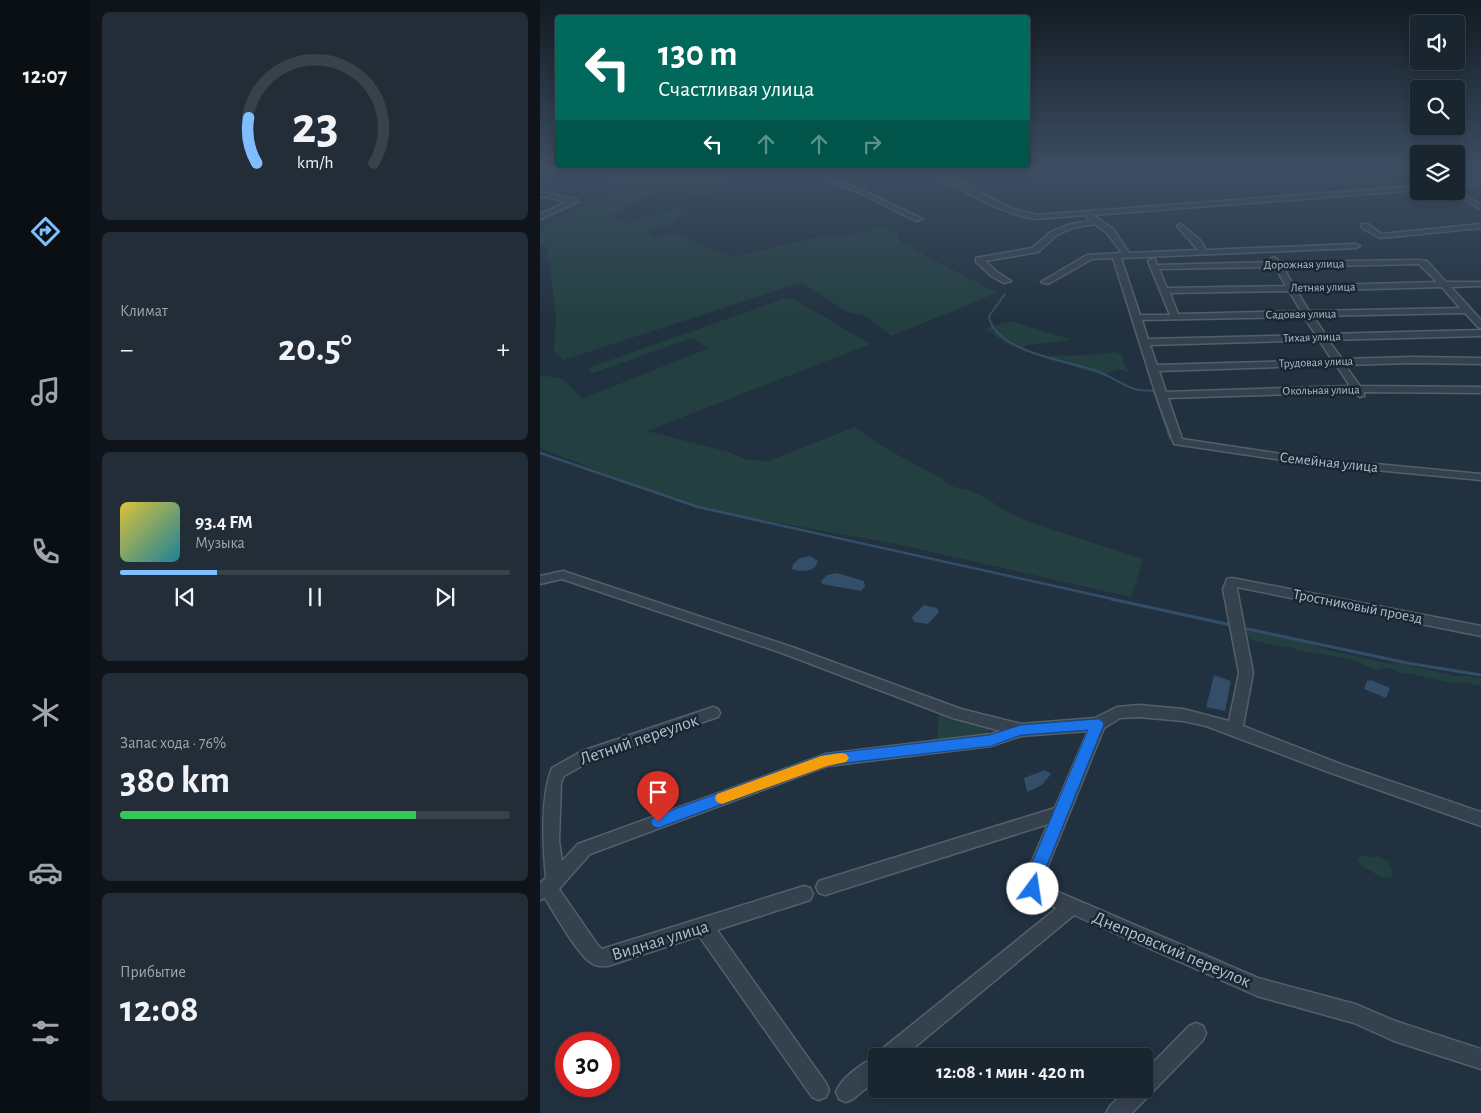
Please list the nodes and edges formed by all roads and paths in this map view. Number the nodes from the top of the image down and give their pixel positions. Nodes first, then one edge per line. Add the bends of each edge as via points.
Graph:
1 (1093, 219) edge
2 (1096, 222) junction
3 (1182, 226) dead end
4 (1365, 226) dead end
5 (1481, 226) edge
6 (1356, 246) dead end
7 (1268, 251) junction
8 (1204, 252) junction
9 (1149, 254) junction
10 (1116, 255) junction
11 (1127, 255) junction
12 (1277, 264) junction
13 (1155, 267) junction
14 (1007, 281) dead end
15 (1045, 282) dead end
16 (1481, 284) edge
17 (1444, 285) junction
18 (1292, 288) junction
19 (1165, 291) junction
20 (1467, 310) junction
21 (1306, 314) junction
22 (1175, 317) junction
23 (1136, 318) junction
24 (1481, 324) edge
25 (1481, 333) edge
26 (1322, 337) junction
27 (1144, 342) junction
28 (1481, 360) edge
29 (1338, 362) junction
30 (1152, 368) junction
31 (1481, 390) edge
32 (1358, 392) junction
33 (1162, 395) junction
34 (1481, 477) edge
35 (540, 580) edge
36 (1481, 631) edge
37 (713, 713) dead end
38 (1098, 724) junction
39 (1235, 729) junction
40 (1021, 730) junction
41 (1062, 813) junction
42 (1481, 818) edge
43 (547, 887) edge
44 (825, 887) dead end
45 (804, 894) dead end
46 (1072, 906) junction
47 (703, 926) junction
48 (1196, 1033) dead end
49 (899, 1048) edge
50 (1481, 1059) edge
51 (868, 1074) edge
52 (1153, 1076) edge
53 (818, 1090) dead end
54 (846, 1092) dead end
55 (1131, 1098) edge
56 (1117, 1113) edge

1 - 2 street
2 - 11 street via 1110,231
2 - 14 street via 1056,232 1042,240 1035,250 979,260
3 - 8 street
4 - 5 street via 1380,236
6 - 7 street
7 - 8 street
7 - 12 street
8 - 9 street
9 - 11 street
9 - 13 street
10 - 11 street
10 - 15 street via 1090,257
10 - 23 street
12 - 13 street, Дорожная улица
12 - 17 street, Дорожная улица via 1418,262 1424,263
12 - 18 street
13 - 19 street
16 - 17 street, Летняя улица
17 - 18 street, Летняя улица
17 - 20 street, Дорожная улица
18 - 19 street, Летняя улица
18 - 21 street
19 - 22 street
20 - 21 street, Садовая улица
20 - 24 street, Дорожная улица
21 - 22 street, Садовая улица
21 - 26 street
22 - 23 street, Садовая улица
23 - 27 street
25 - 26 street, Тихая улица
26 - 27 street, Тихая улица
26 - 29 street
27 - 30 street
28 - 29 street, Трудовая улица
29 - 30 street, Трудовая улица
29 - 32 street
30 - 33 street
31 - 32 street, Окольная улица
32 - 33 street, Окольная улица
33 - 34 street, Семейная улица via 1178,442 1302,460
35 - 40 street via 563,574 787,650 958,714
36 - 39 street, Тростниковый проезд via 1235,582 1230,584 1230,589 1246,673
37 - 43 street, Летний переулок via 588,755 558,772 552,783 552,861
38 - 39 street via 1117,713 1139,712 1183,715
38 - 40 street
38 - 41 street, Днепровский переулок
39 - 42 street via 1337,769
40 - 43 street via 991,740 826,760 584,849
41 - 44 street
41 - 46 street, Днепровский переулок via 1033,880 1033,889
43 - 47 street, Видная улица via 590,950 599,958
45 - 47 street, Видная улица
46 - 49 street
46 - 50 street, Днепровский переулок via 1257,986 1355,1014 1394,1031
47 - 53 street
48 - 52 street
51 - 54 street
55 - 56 street

